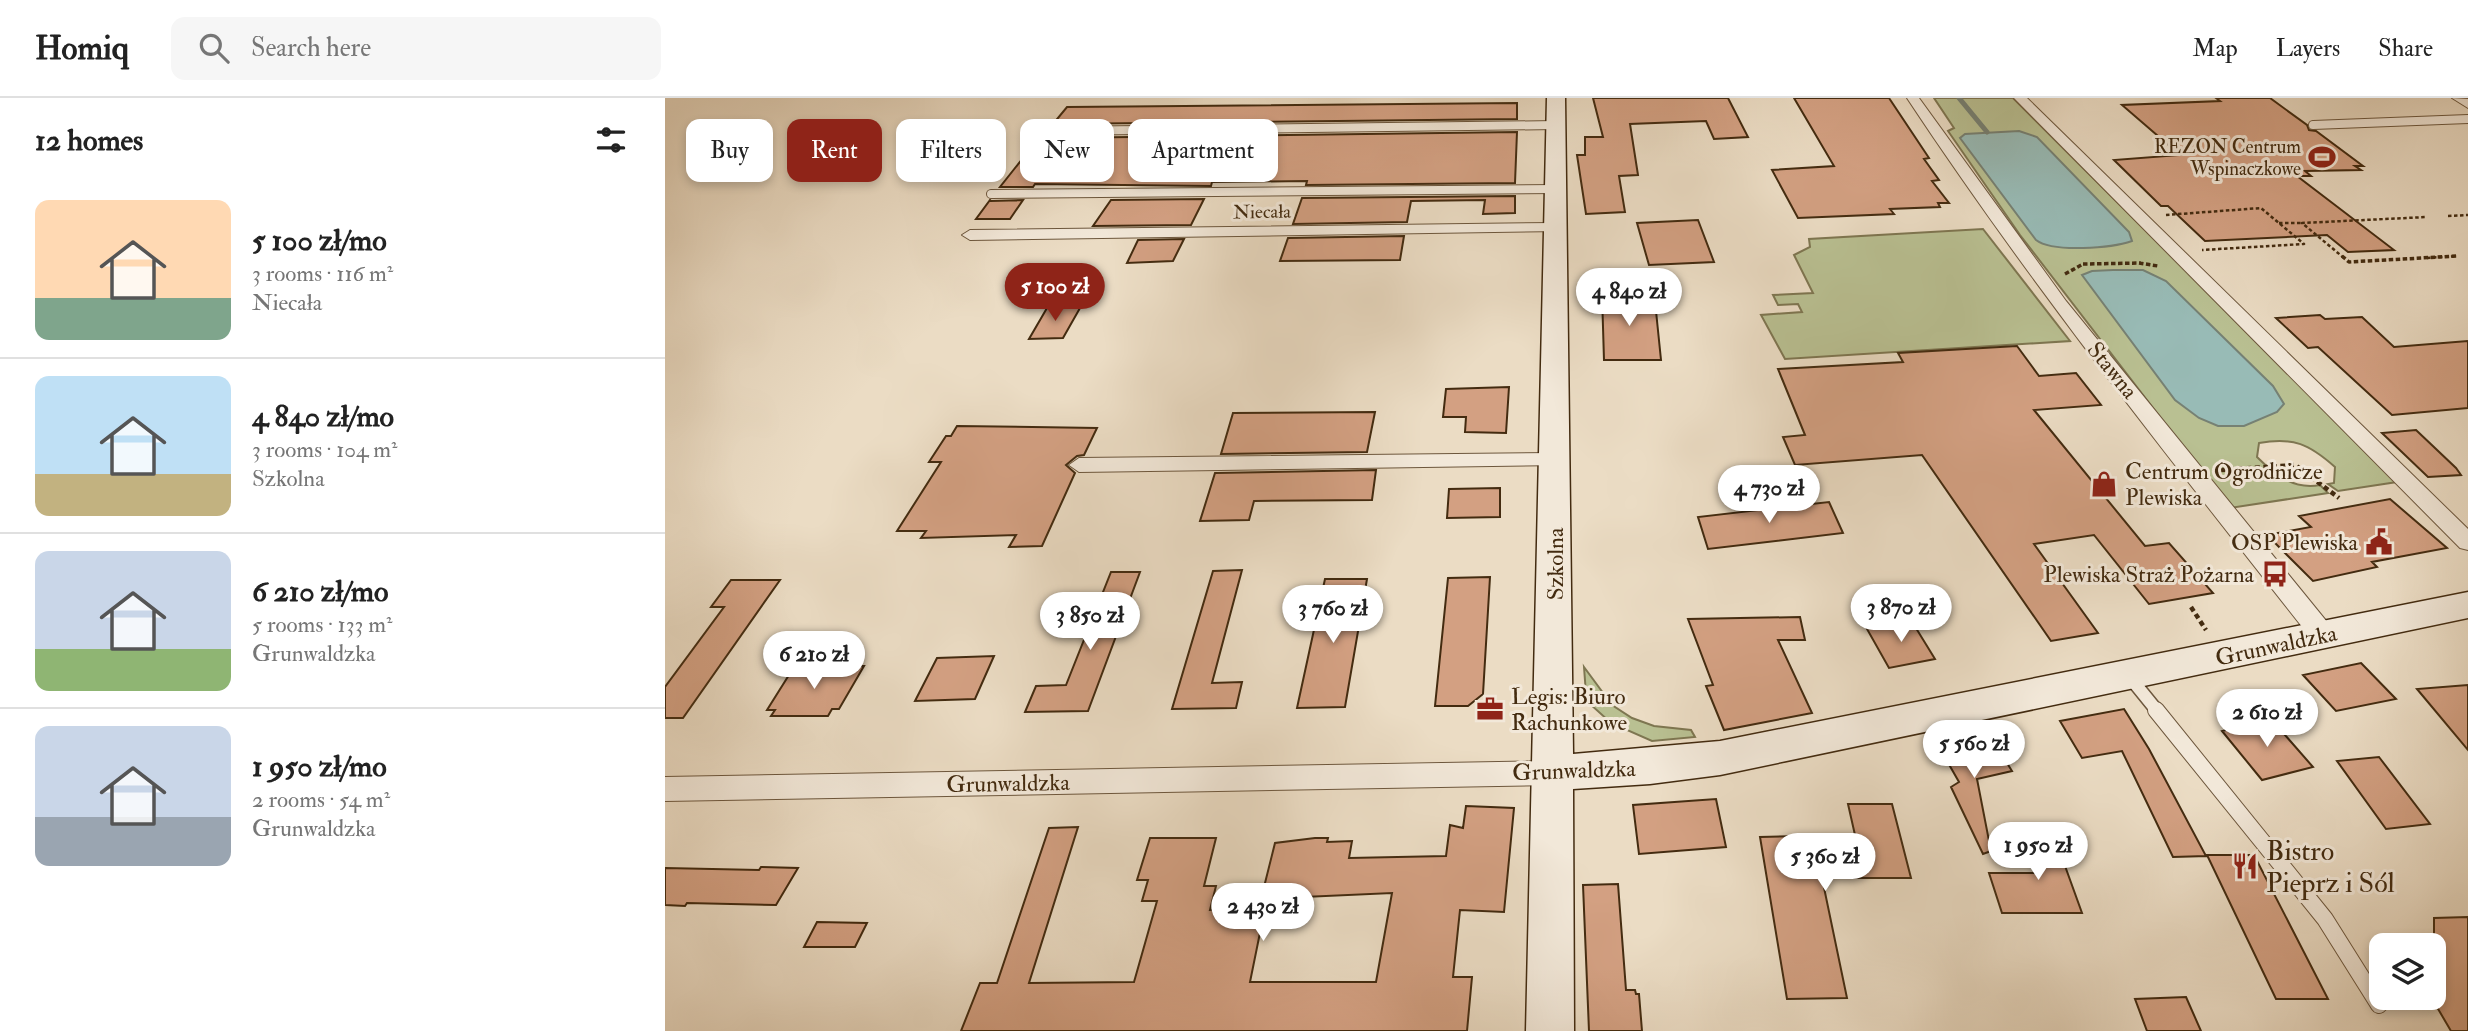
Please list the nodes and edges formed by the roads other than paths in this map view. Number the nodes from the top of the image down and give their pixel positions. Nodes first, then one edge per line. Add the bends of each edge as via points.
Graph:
1 (1913, 98) edge
2 (2020, 98) edge
3 (2458, 98) edge
4 (2468, 104) edge
5 (1556, 112) edge
6 (2468, 119) edge
7 (2313, 125) dead end
8 (1114, 129) edge
9 (1557, 189) junction
10 (991, 194) dead end
11 (1555, 228) junction
12 (969, 235) dead end
13 (1555, 460) junction
14 (1079, 465) dead end
15 (2468, 542) edge
16 (2468, 605) edge
17 (2323, 635) junction
18 (2128, 675) junction
19 (1553, 773) junction
20 (665, 789) edge
21 (2369, 989) edge
22 (1550, 1031) edge

1 - 17 street, Stawna via 2030,267
2 - 15 street
3 - 4 street
5 - 8 lane
5 - 9 street, Szkolna
6 - 7 lane
9 - 10 lane
9 - 11 street, Szkolna
11 - 12 street, Niecała
11 - 13 street, Szkolna
13 - 14 street
13 - 19 street, Szkolna
16 - 17 street, Grunwaldzka
17 - 18 street, Grunwaldzka
18 - 19 street, Grunwaldzka via 1720,758
18 - 21 lane via 2325,919
19 - 20 street, Grunwaldzka
19 - 22 street, Szkolna

